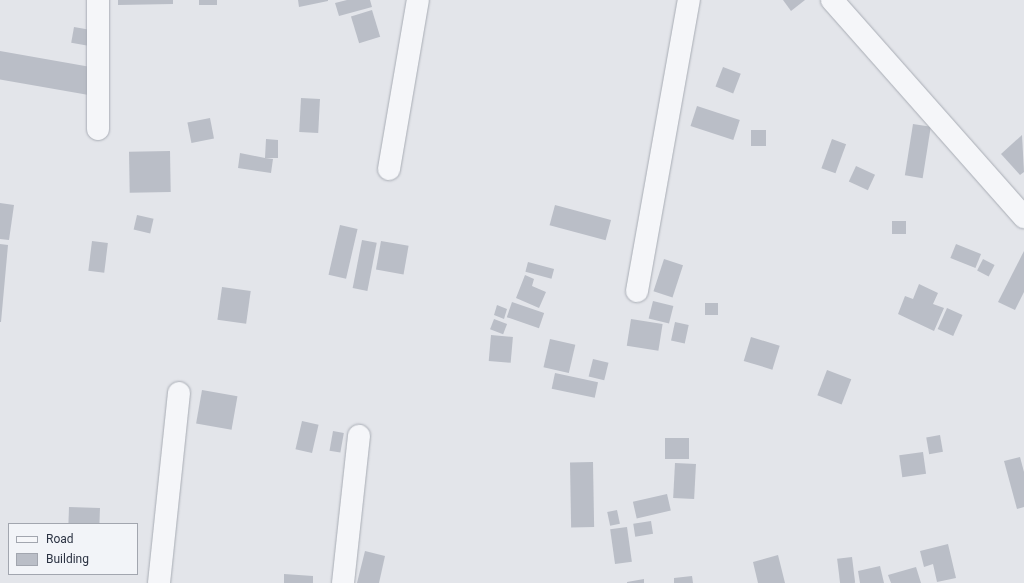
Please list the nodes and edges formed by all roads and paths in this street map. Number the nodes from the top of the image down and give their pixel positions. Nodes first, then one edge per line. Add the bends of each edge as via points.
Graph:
1 (98, 0) edge
2 (418, 0) edge
3 (689, 0) edge
4 (832, 0) edge
5 (98, 129) dead end
6 (389, 169) dead end
7 (1024, 216) edge
8 (637, 291) dead end
9 (179, 393) dead end
10 (360, 436) dead end
11 (159, 583) edge
12 (343, 583) edge

1 - 5 street
2 - 6 street
3 - 8 street
4 - 7 street
9 - 11 street
10 - 12 street

